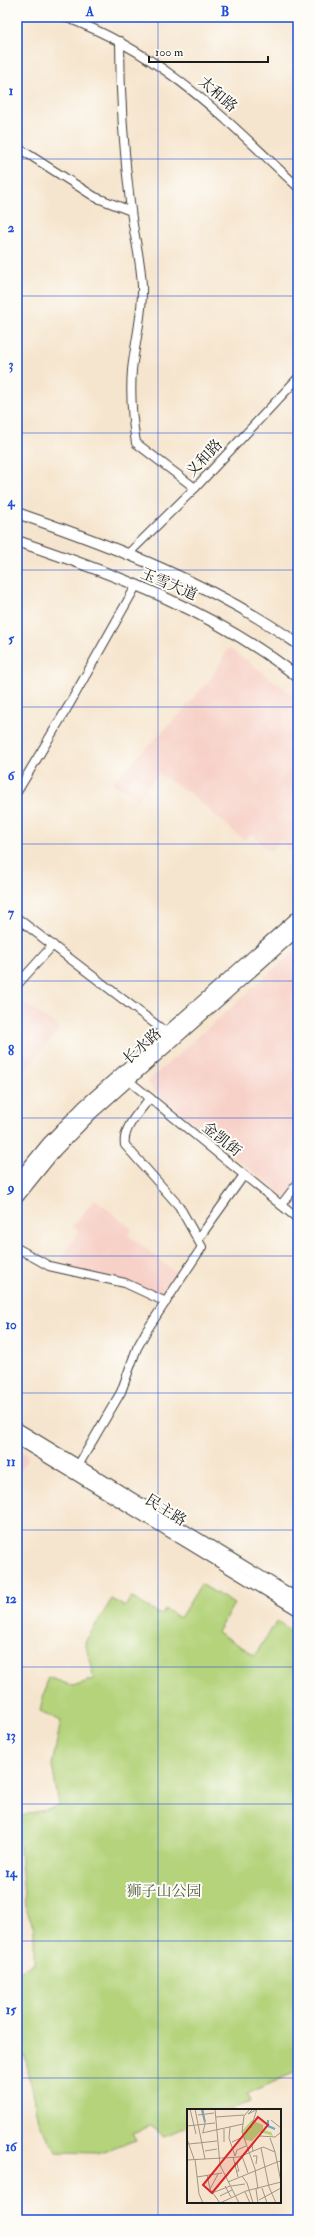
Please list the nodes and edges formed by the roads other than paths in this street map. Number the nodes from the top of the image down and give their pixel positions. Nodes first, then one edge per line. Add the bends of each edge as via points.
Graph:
1 (65, 17) edge
2 (120, 41) junction
3 (17, 147) edge
4 (298, 187) edge
5 (131, 211) junction
6 (298, 378) edge
7 (196, 488) junction
8 (17, 513) edge
9 (17, 541) edge
10 (128, 554) junction
11 (136, 586) junction
12 (298, 644) edge
13 (298, 677) edge
14 (17, 792) edge
15 (298, 916) edge
16 (17, 918) edge
17 (298, 929) edge
18 (53, 945) junction
19 (17, 985) edge
20 (167, 1033) junction
21 (128, 1080) junction
22 (150, 1098) junction
23 (244, 1175) junction
24 (17, 1182) edge
25 (298, 1184) edge
26 (17, 1197) edge
27 (281, 1205) junction
28 (298, 1219) edge
29 (199, 1238) junction
30 (17, 1248) edge
31 (166, 1302) junction
32 (17, 1428) edge
33 (17, 1439) edge
34 (79, 1464) junction
35 (296, 1594) edge
36 (298, 1610) edge

1 - 2 street, 太和路
2 - 4 street, 太和路 via 150,58 204,98
2 - 5 street via 120,81
3 - 5 street via 95,197
5 - 7 street via 142,286 141,314 131,388 136,443
6 - 7 street, 义和路
7 - 10 street, 义和路
8 - 10 main road, 玉雪大道
9 - 11 main road, 玉雪大道
10 - 12 main road, 玉雪大道 via 204,587
11 - 13 main road, 玉雪大道 via 214,622
11 - 14 street via 70,705
15 - 20 highway, 长水路
16 - 18 street
17 - 21 highway, 长水路
18 - 19 street
18 - 20 street
20 - 24 highway, 长水路 via 71,1120
21 - 22 street, 金凯街
21 - 26 highway, 长水路 via 73,1131
22 - 23 street, 金凯街
22 - 29 street via 127,1130 124,1137 125,1145 179,1206
23 - 27 street, 金凯街
23 - 29 street
25 - 27 street
27 - 28 street, 金凯街
29 - 31 street via 202,1247
30 - 31 street via 49,1266 125,1283
31 - 34 street via 142,1339 121,1392
32 - 34 main road, 民主路
33 - 36 main road, 民主路
34 - 35 main road, 民主路

